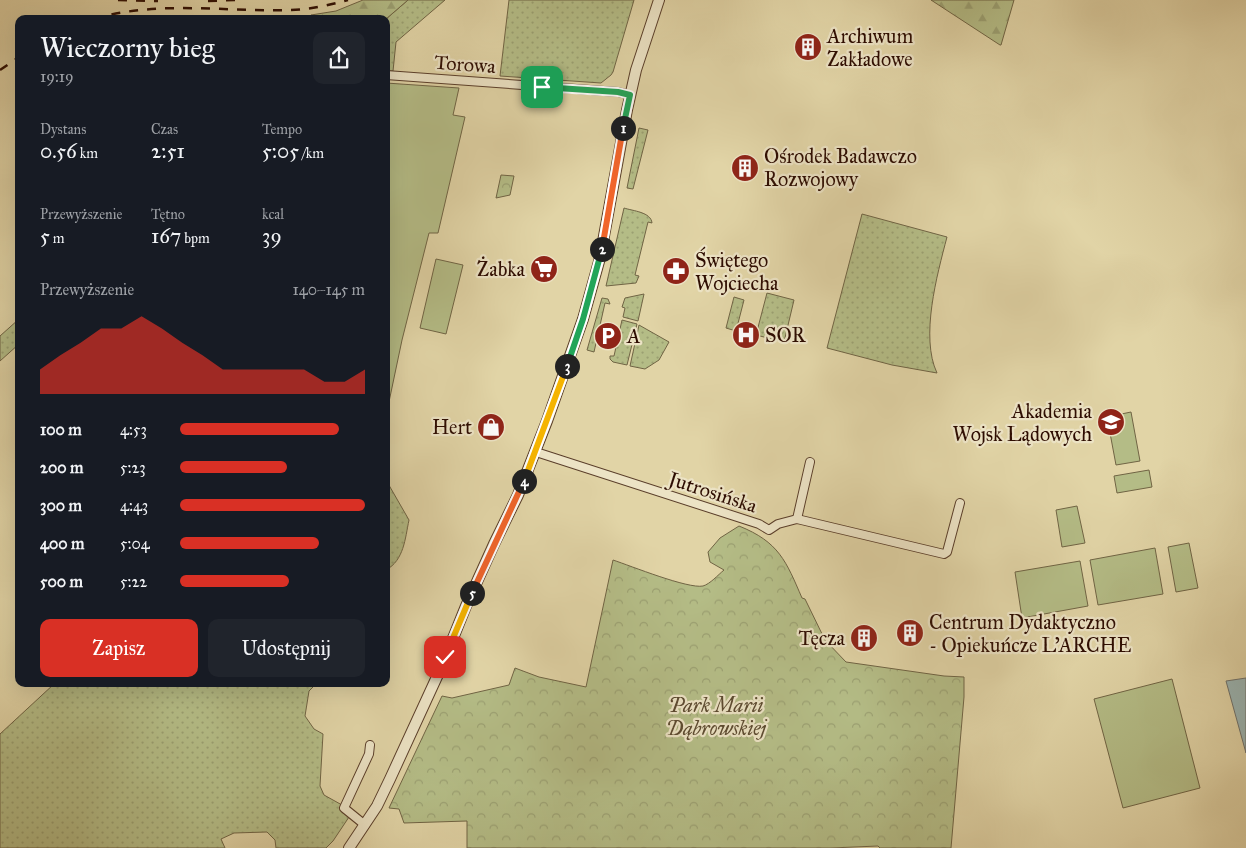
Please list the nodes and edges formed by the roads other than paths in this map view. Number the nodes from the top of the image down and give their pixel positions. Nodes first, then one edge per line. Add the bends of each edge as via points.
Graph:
1 (658, 0) edge
2 (390, 75) edge
3 (630, 95) junction
4 (536, 452) junction
5 (810, 462) dead end
6 (960, 503) dead end
7 (797, 519) junction
8 (370, 745) dead end
9 (365, 825) junction
10 (349, 848) edge

1 - 3 street
2 - 3 street, Torowa
3 - 4 street via 598,266 573,350
4 - 7 street, Jutrosińska via 759,524 769,530
4 - 9 street via 387,786
5 - 7 street
6 - 7 street via 944,554
8 - 9 street via 369,754 344,808
9 - 10 street

